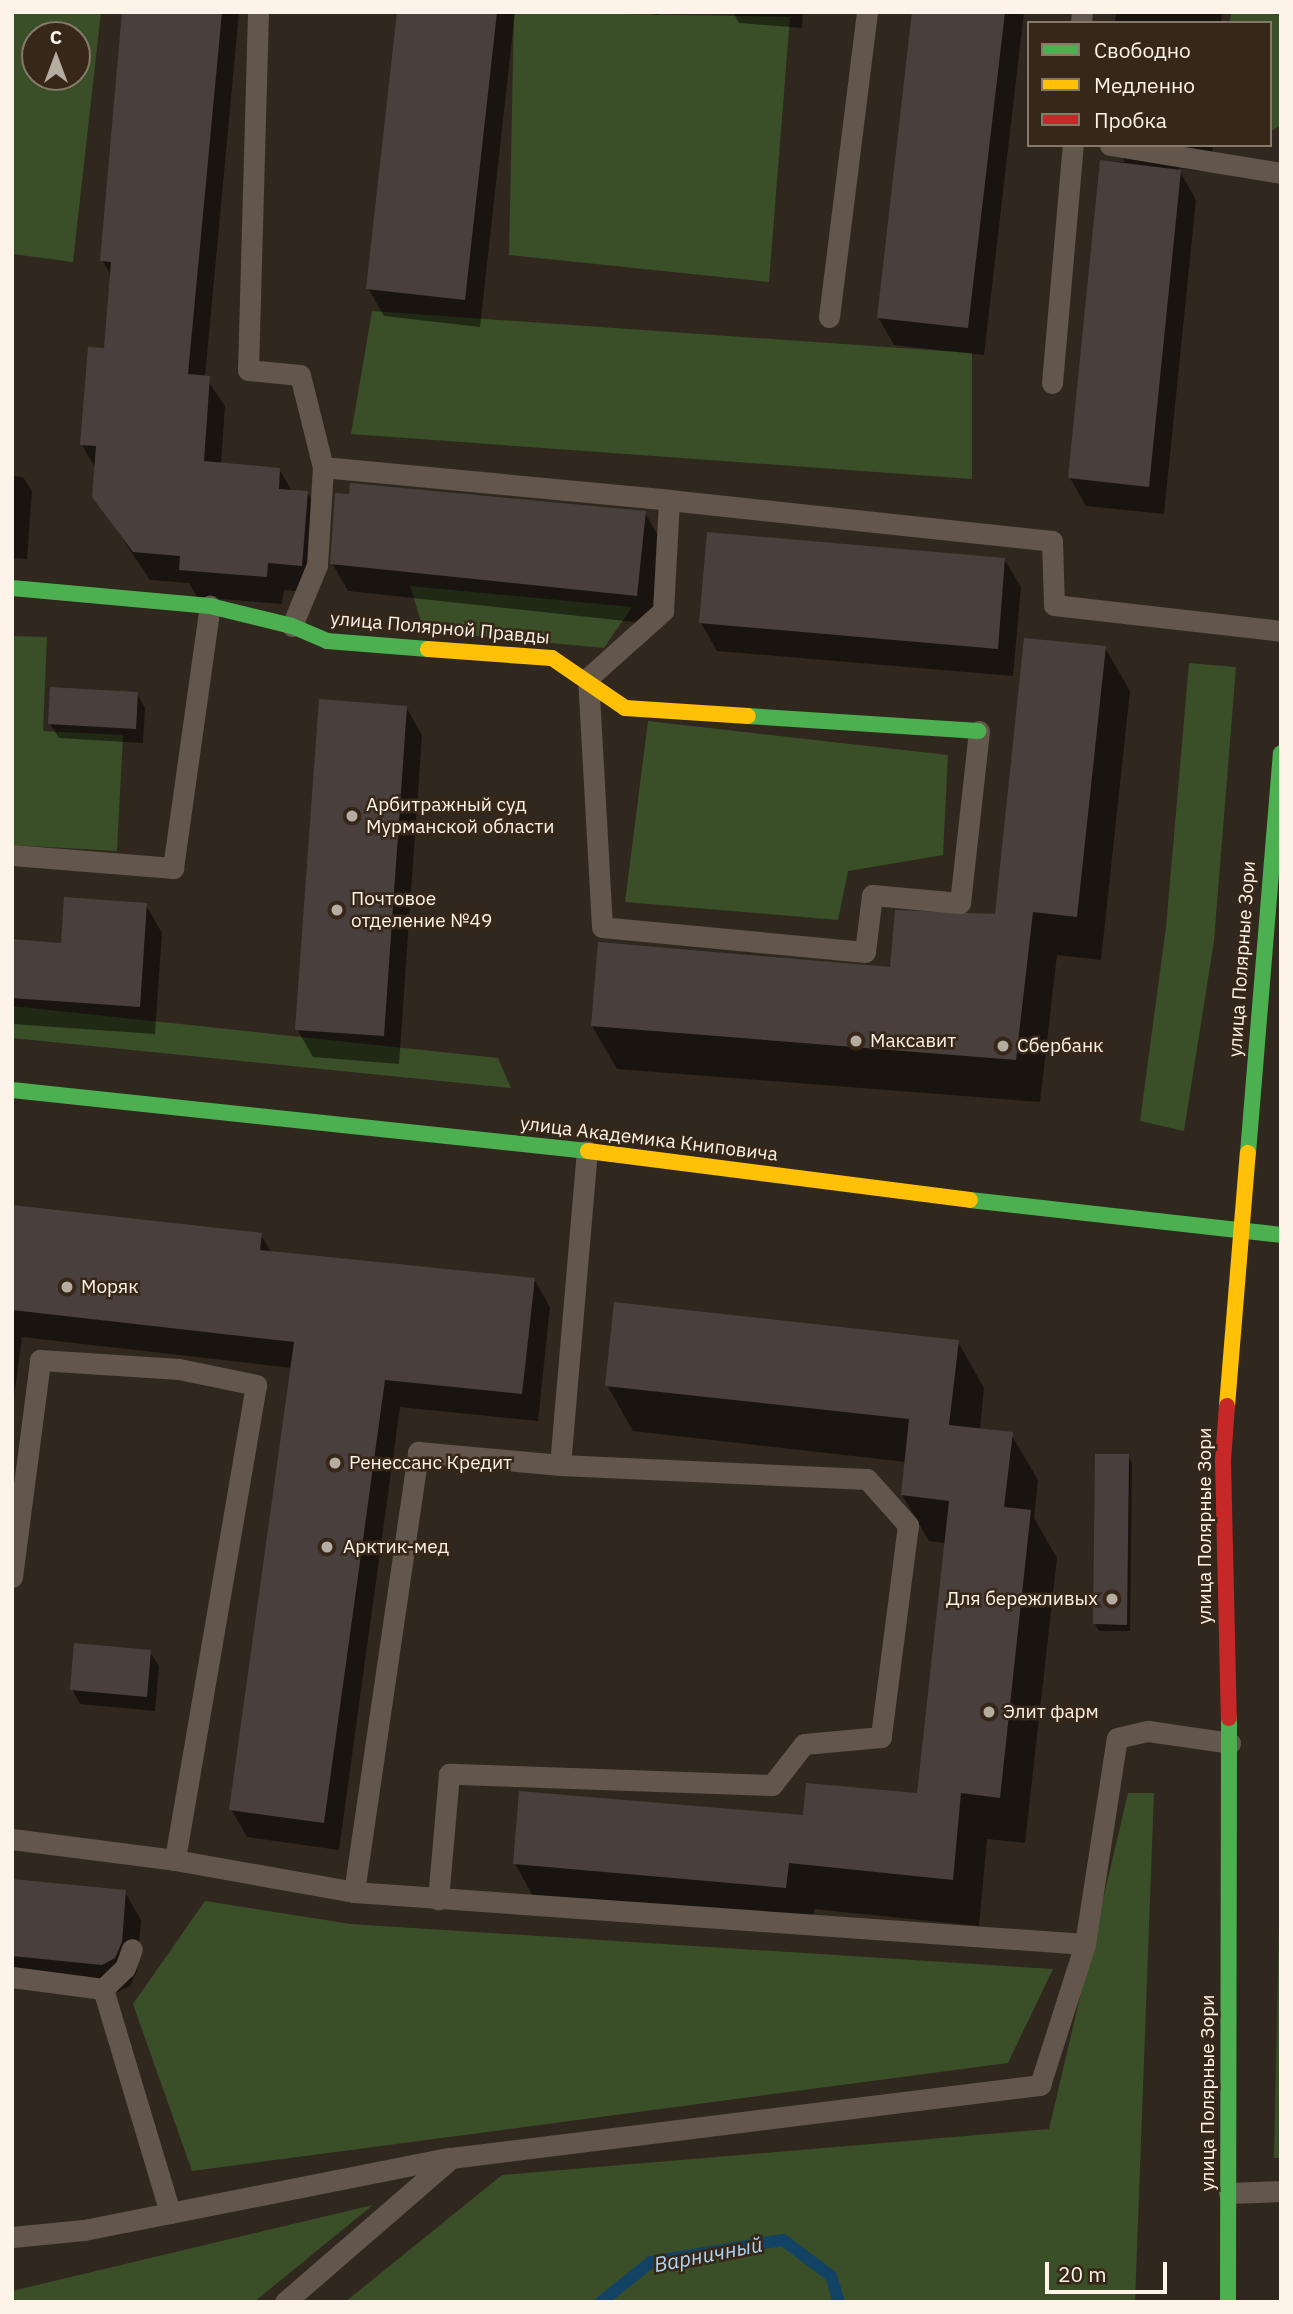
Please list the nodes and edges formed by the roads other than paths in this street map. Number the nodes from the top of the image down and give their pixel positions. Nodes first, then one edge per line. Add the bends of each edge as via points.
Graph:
1 (258, 12) edge
2 (867, 12) edge
3 (1073, 147) edge
4 (1122, 147) edge
5 (1281, 173) edge
6 (829, 317) dead end
7 (1052, 383) dead end
8 (323, 467) junction
9 (669, 500) junction
10 (12, 588) edge
11 (210, 606) junction
12 (292, 626) junction
13 (1281, 631) edge
14 (588, 678) junction
15 (979, 731) joint
16 (1281, 753) edge
17 (12, 855) edge
18 (12, 1090) edge
19 (587, 1151) junction
20 (1242, 1231) junction
21 (1281, 1236) edge
22 (560, 1465) junction
23 (12, 1577) edge
24 (1230, 1743) junction
25 (12, 1839) edge
26 (175, 1860) junction
27 (354, 1892) junction
28 (438, 1900) junction
29 (1085, 1944) junction
30 (132, 1949) dead end
31 (12, 1977) edge
32 (103, 1989) junction
33 (451, 2158) junction
34 (1281, 2191) edge
35 (1229, 2193) junction
36 (170, 2213) junction
37 (12, 2236) edge
38 (285, 2302) edge
39 (1228, 2302) edge

1 - 8 lane via 248,370 300,375
2 - 6 lane
3 - 7 lane
4 - 5 lane
8 - 9 lane
8 - 12 lane via 317,565
9 - 13 lane via 1052,541 1054,605
9 - 14 lane via 663,611
10 - 11 main road, улица Полярной Правды
11 - 12 main road, улица Полярной Правды
11 - 17 lane via 173,868
12 - 14 main road, улица Полярной Правды via 327,642 552,658
14 - 15 main road, улица Полярной Правды via 625,708
14 - 15 lane via 602,927 865,953 872,895 960,903
16 - 20 main road, улица Полярные Зори
18 - 19 main road, улица Академика Книповича
19 - 20 main road, улица Академика Книповича
19 - 22 lane
20 - 21 main road, улица Академика Книповича
20 - 24 main road, улица Полярные Зори via 1223,1461
22 - 27 lane via 418,1452
22 - 28 lane via 867,1479 908,1525 881,1737 804,1744 772,1785 449,1774
23 - 26 lane via 40,1360 178,1368 256,1385
24 - 29 lane via 1148,1731 1117,1738
24 - 35 main road, улица Полярные Зори
25 - 26 lane
26 - 27 lane
27 - 28 lane
28 - 29 lane
29 - 33 lane via 1041,2085
30 - 32 lane via 125,1968
31 - 32 lane
32 - 36 lane
33 - 36 lane
33 - 38 lane
34 - 35 lane
35 - 39 main road, улица Полярные Зори
36 - 37 lane via 84,2230

